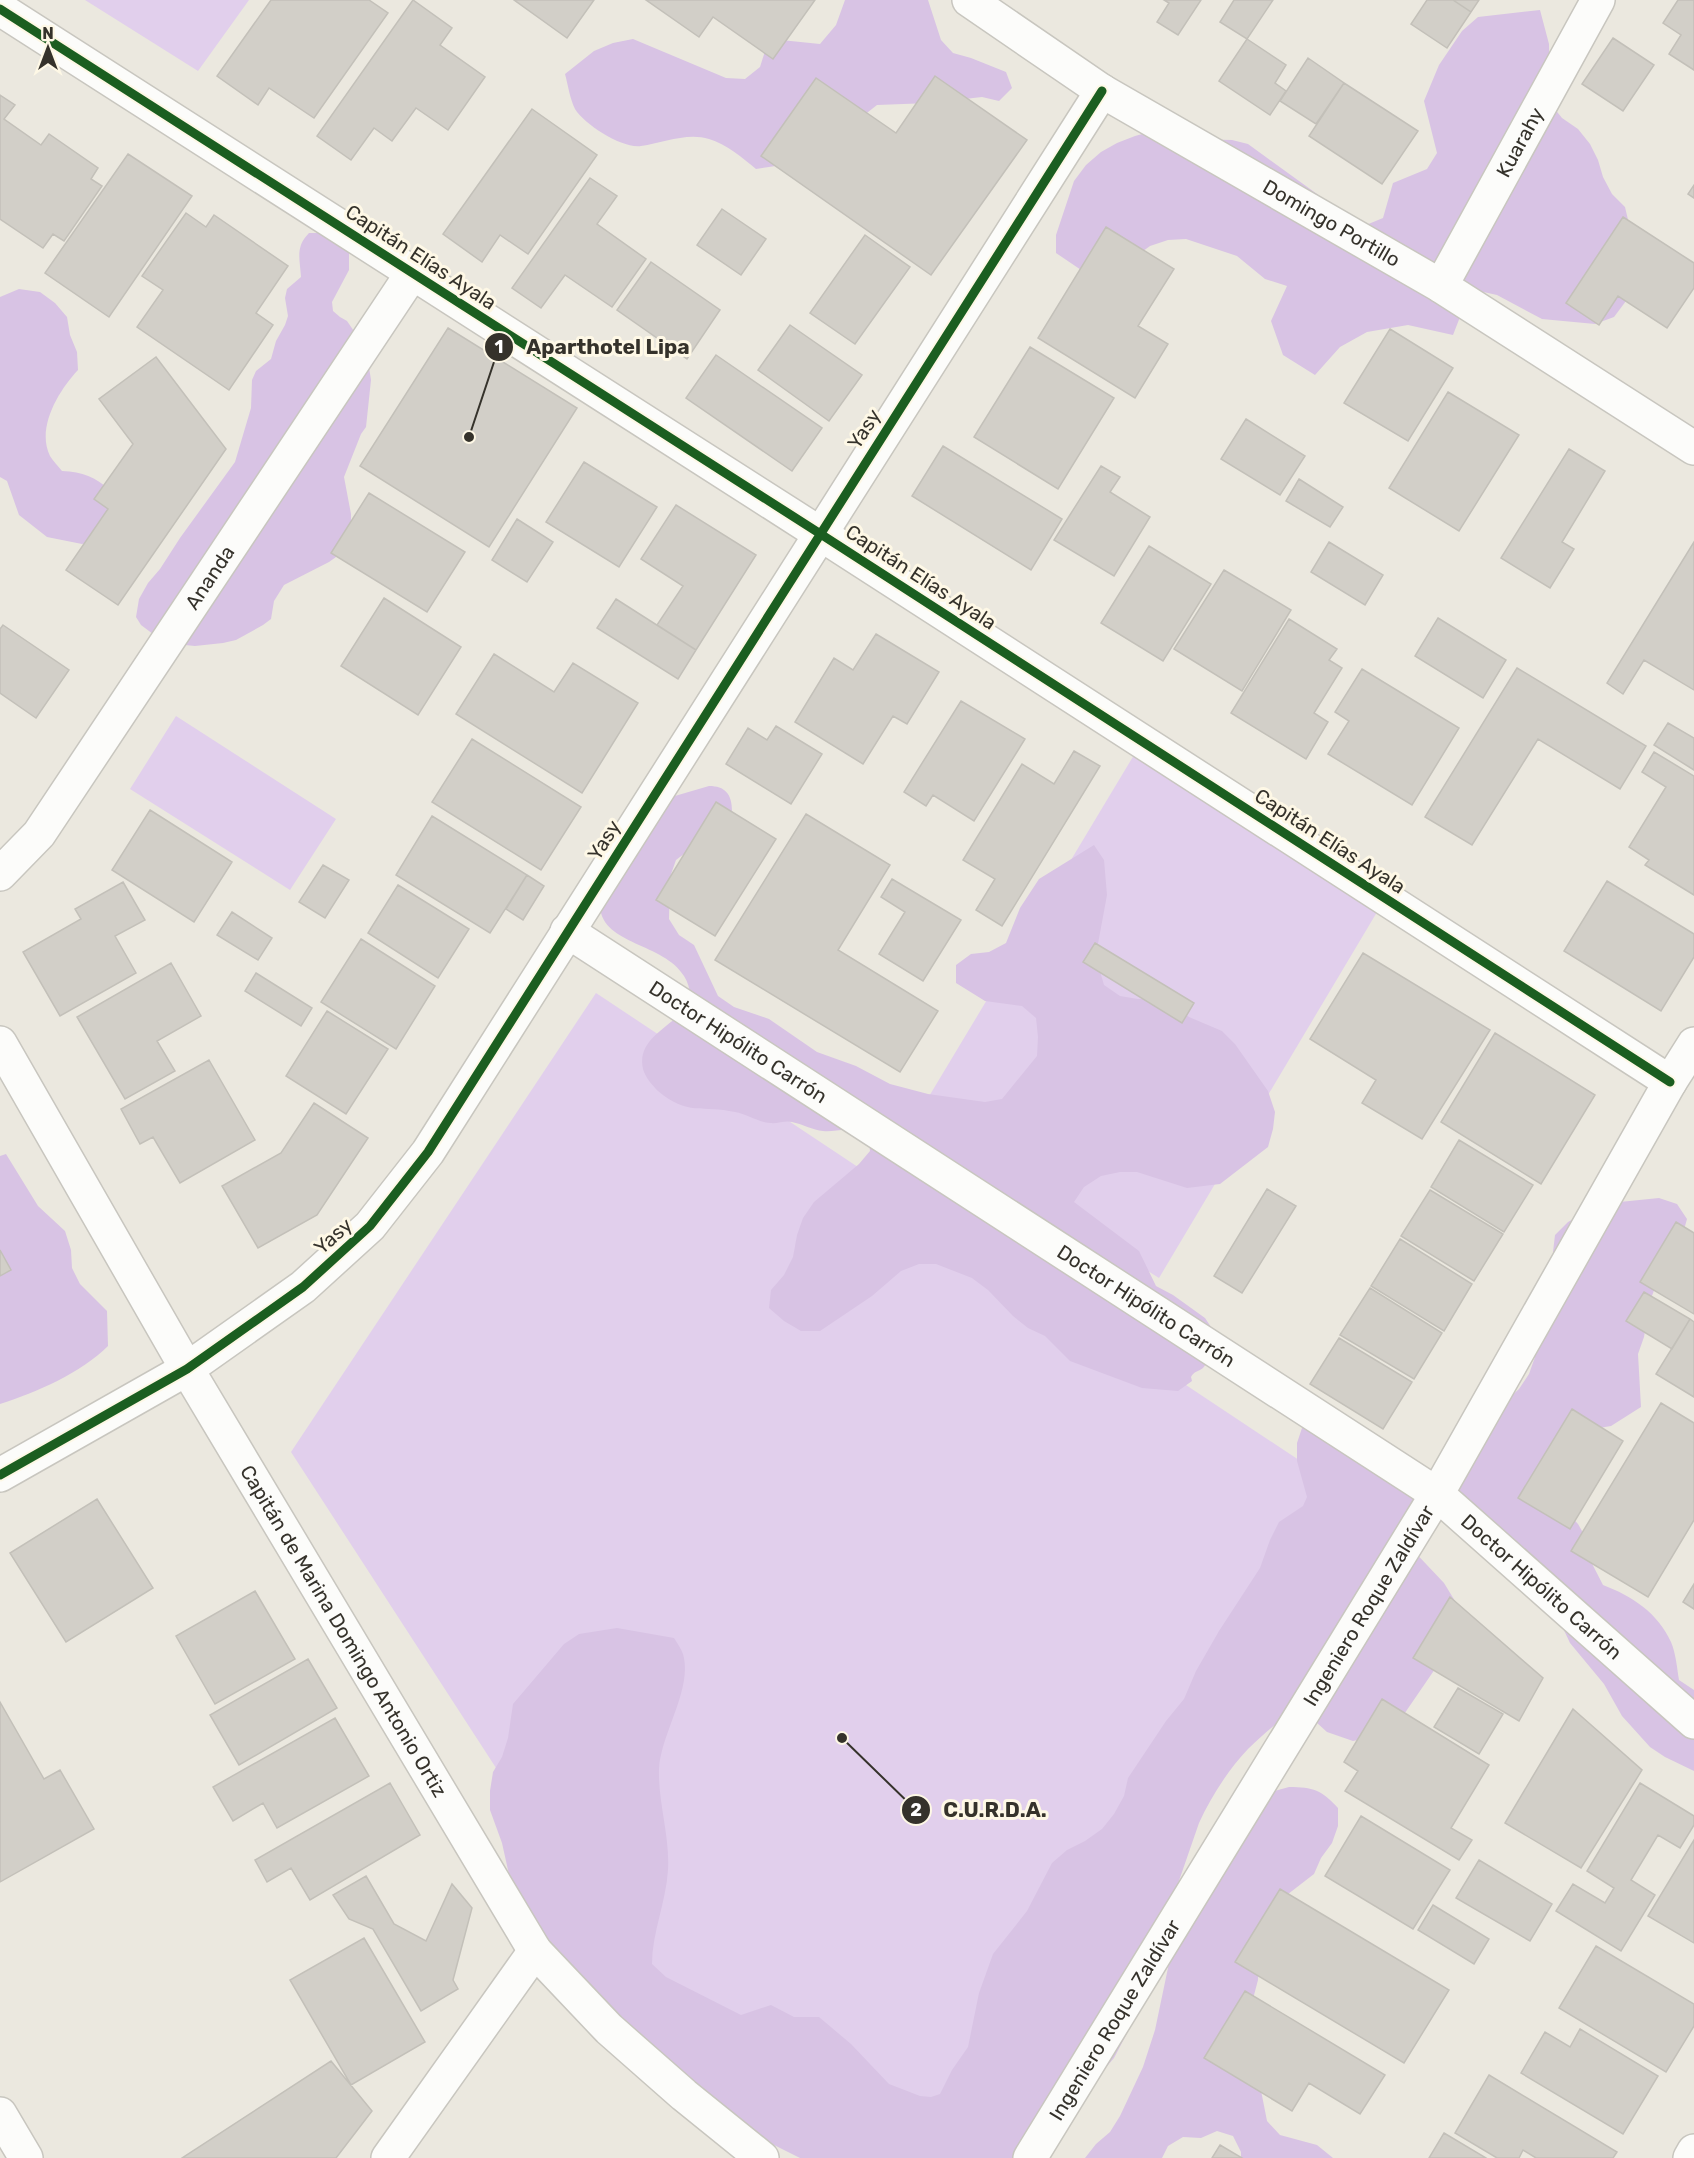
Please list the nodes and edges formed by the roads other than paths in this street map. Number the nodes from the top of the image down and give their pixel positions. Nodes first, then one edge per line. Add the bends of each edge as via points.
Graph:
1 (969, 0) edge
2 (1598, 0) edge
3 (0, 9) edge
4 (1102, 90) junction
5 (412, 272) junction
6 (1441, 286) junction
7 (1694, 448) edge
8 (819, 533) junction
9 (0, 874) edge
10 (567, 931) junction
11 (0, 1043) edge
12 (1694, 1044) edge
13 (1670, 1082) junction
14 (187, 1369) junction
15 (0, 1475) edge
16 (1437, 1494) junction
17 (1694, 1722) edge
18 (535, 1951) junction
19 (0, 2114) edge
20 (1694, 2151) edge
21 (26, 2158) edge
22 (388, 2158) edge
23 (762, 2158) edge
24 (1030, 2158) edge
25 (1690, 2158) edge

1 - 4 street, Domingo Portillo
2 - 6 street, Kuarahy
3 - 5 street, Capitán Elías Ayala
4 - 6 street, Domingo Portillo
4 - 8 street, Yasy
5 - 8 street, Capitán Elías Ayala
5 - 9 street, Ananda via 39,834
6 - 7 street, Domingo Portillo
8 - 10 street, Yasy
8 - 13 street, Capitán Elías Ayala
10 - 14 street, Yasy via 428,1152 370,1226 303,1287
10 - 16 street, Doctor Hipólito Carrón
11 - 14 street, Capitán de Marina Domingo Antonio Ortiz
12 - 13 street, Ingeniero Roque Zaldívar
13 - 16 street, Ingeniero Roque Zaldívar
14 - 15 street, Yasy
14 - 18 street, Capitán de Marina Domingo Antonio Ortiz
16 - 17 street, Doctor Hipólito Carrón
16 - 24 street, Ingeniero Roque Zaldívar
18 - 22 street
18 - 23 street, Capitán de Marina Domingo Antonio Ortiz via 609,2030
19 - 21 street
20 - 25 street

